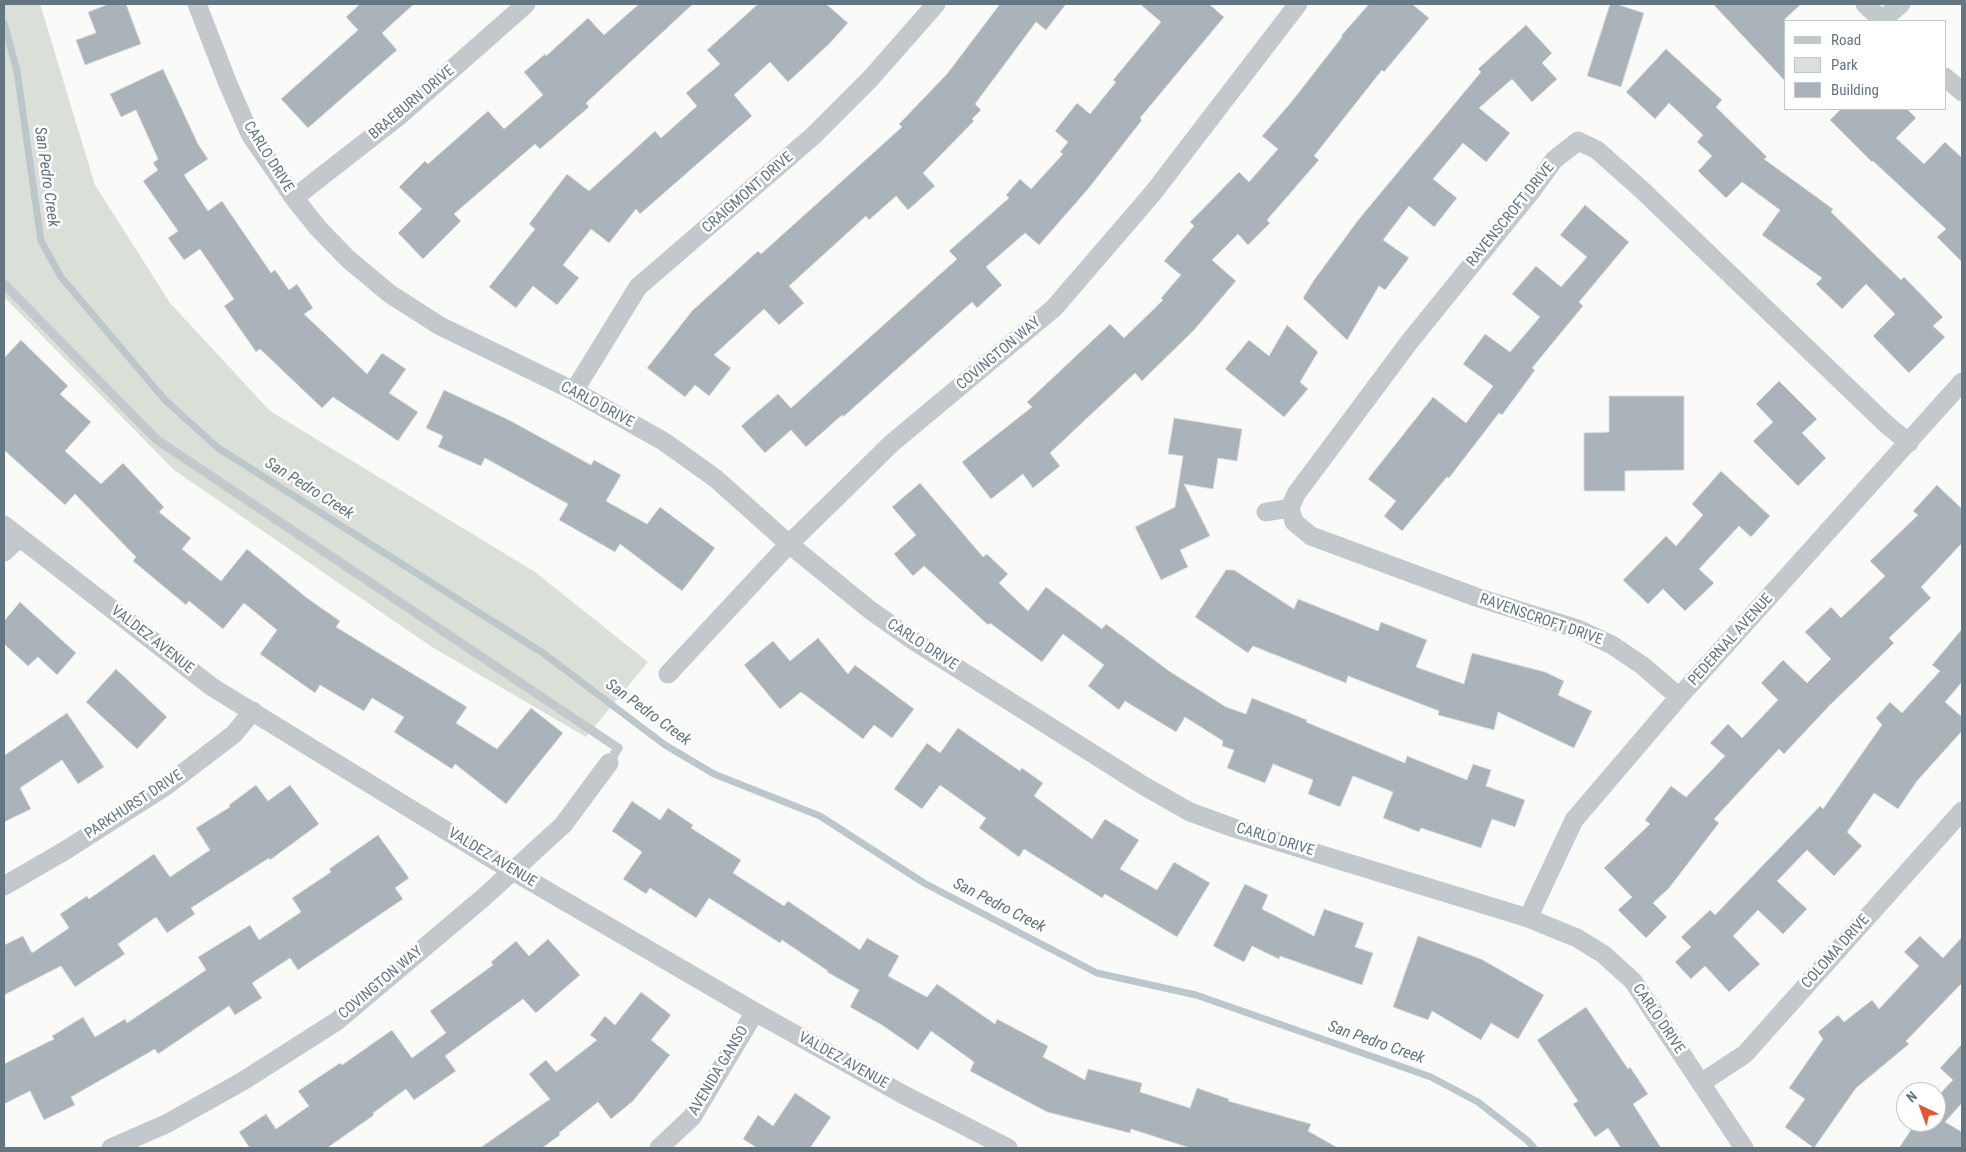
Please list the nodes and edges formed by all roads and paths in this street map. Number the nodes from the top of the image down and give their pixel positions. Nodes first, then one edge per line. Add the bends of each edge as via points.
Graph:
1 (197, 4) edge
2 (526, 4) edge
3 (936, 4) edge
4 (1298, 4) edge
5 (1865, 4) edge
6 (1901, 4) edge
7 (1882, 20) edge
8 (1884, 20) edge
9 (1946, 78) edge
10 (1962, 92) edge
11 (294, 198) junction
12 (4, 284) edge
13 (1962, 382) edge
14 (574, 391) junction
15 (1909, 443) junction
16 (1290, 508) junction
17 (1266, 512) dead end
18 (4, 526) edge
19 (19, 538) junction
20 (789, 544) junction
21 (4, 552) edge
22 (668, 674) dead end
23 (1679, 697) junction
24 (252, 710) junction
25 (609, 763) joint
26 (1962, 811) edge
27 (512, 871) junction
28 (4, 886) edge
29 (1528, 918) junction
30 (755, 1012) junction
31 (1701, 1083) junction
32 (111, 1148) edge
33 (659, 1148) edge
34 (1008, 1148) edge
35 (1744, 1148) edge

1 - 11 street, CARLO DRIVE via 250,134
2 - 11 street, BRAEBURN DRIVE via 399,116
3 - 14 street, CRAIGMONT DRIVE via 814,136 638,287
4 - 20 street, COVINGTON WAY via 1153,193 1054,308 892,443
5 - 7 street
6 - 8 street
9 - 10 street
11 - 14 street, CARLO DRIVE via 336,247 390,294 440,326
12 - 25 lane via 156,440 618,748
13 - 15 street, PEDERNAL AVENUE
14 - 20 street, CARLO DRIVE via 670,446 715,478
15 - 16 street, RAVENSCROFT DRIVE via 1642,190 1597,150 1578,142 1554,160 1410,340 1296,494
15 - 23 street, PEDERNAL AVENUE
16 - 17 street
16 - 23 street, RAVENSCROFT DRIVE via 1294,522 1311,536 1476,597 1578,629 1612,644
18 - 19 street, VALDEZ AVENUE
19 - 21 street
19 - 24 street, VALDEZ AVENUE via 212,687
20 - 22 street, COVINGTON WAY
20 - 29 street, CARLO DRIVE via 914,641 1190,812
23 - 29 street, PEDERNAL AVENUE via 1574,820
24 - 27 street, VALDEZ AVENUE
24 - 28 street, PARKHURST DRIVE via 234,734 166,786
25 - 27 street, COVINGTON WAY via 563,825
26 - 31 street, COLOMA DRIVE via 1745,1054
27 - 30 street, VALDEZ AVENUE
27 - 32 street, COVINGTON WAY via 337,1021 243,1081 166,1124
29 - 31 street, CARLO DRIVE via 1597,950 1633,981
30 - 33 street, AVENIDA GANSO via 692,1117
30 - 34 street, VALDEZ AVENUE via 904,1095
31 - 35 street, CARLO DRIVE

